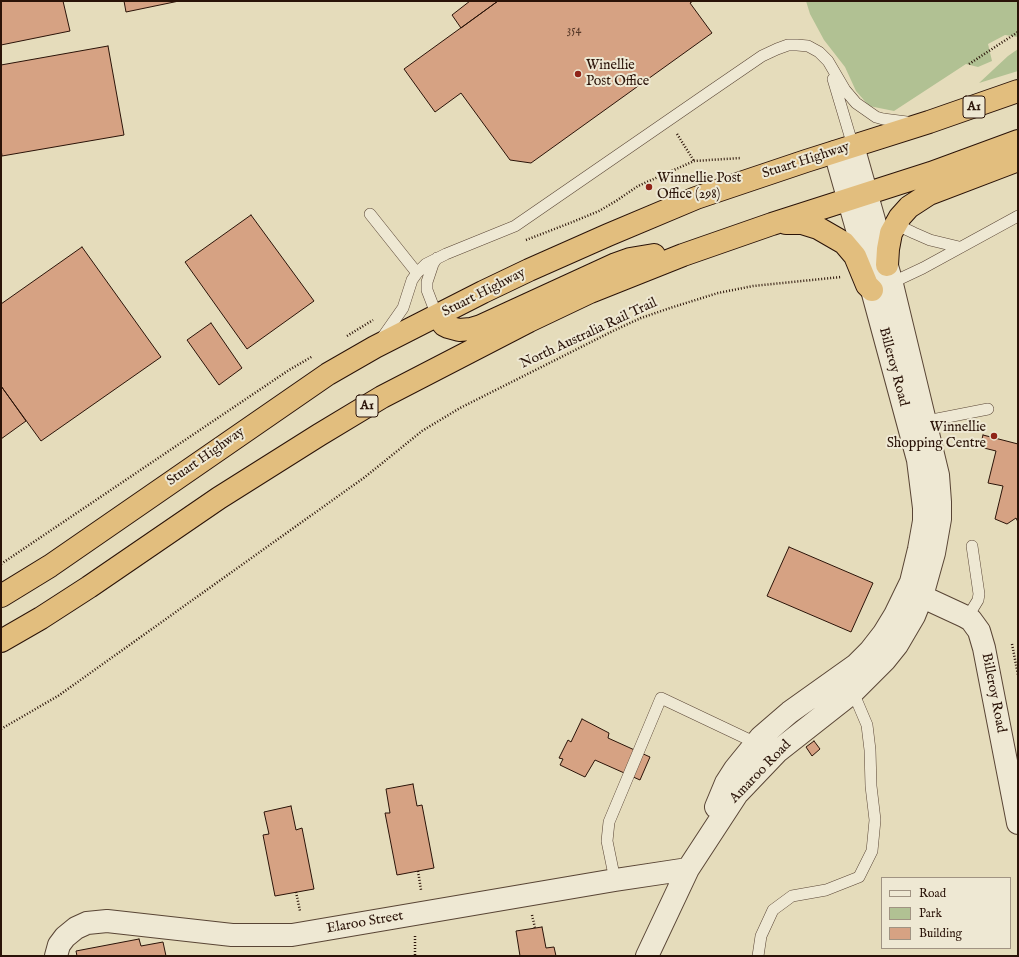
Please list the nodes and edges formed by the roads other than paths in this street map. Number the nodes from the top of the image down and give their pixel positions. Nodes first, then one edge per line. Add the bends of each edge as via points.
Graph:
1 (819, 52) junction
2 (1018, 91) edge
3 (929, 122) junction
4 (1018, 141) edge
5 (844, 149) junction
6 (1018, 160) edge
7 (858, 197) junction
8 (370, 214) dead end
9 (1018, 216) edge
10 (895, 224) junction
11 (763, 228) junction
12 (959, 247) junction
13 (683, 255) junction
14 (437, 258) junction
15 (417, 273) junction
16 (871, 278) junction
17 (437, 316) junction
18 (375, 347) junction
19 (988, 409) dead end
20 (918, 424) junction
21 (972, 546) dead end
22 (914, 593) junction
23 (1, 596) edge
24 (967, 618) junction
25 (1, 640) edge
26 (853, 692) junction
27 (810, 698) junction
28 (834, 707) junction
29 (756, 743) junction
30 (1018, 823) edge
31 (693, 860) junction
32 (615, 880) junction
33 (56, 956) edge
34 (647, 956) edge
35 (758, 956) edge

1 - 3 lane via 828,61 849,96 876,117 894,122
1 - 5 lane via 832,77
1 - 14 lane via 808,46 788,45 762,56 515,226
2 - 3 highway, Stuart Highway / A1
3 - 5 highway, Stuart Highway / A1
4 - 7 highway, A1
5 - 7 street
5 - 17 highway, Stuart Highway / A1 via 731,186 658,214 529,270
6 - 10 highway via 921,198 909,207
7 - 11 highway, A1
7 - 16 street, Billeroy Road
7 - 16 street, Billeroy Road
8 - 15 lane
9 - 12 lane
10 - 12 lane via 930,240
10 - 16 highway via 889,243
11 - 13 highway, A1
11 - 16 highway via 796,222 818,228 848,246
12 - 16 lane via 923,268
13 - 17 highway via 651,255 630,259 471,329 448,328
13 - 25 highway, A1 via 590,292 382,398 318,435 219,498 89,587
14 - 15 lane
14 - 17 lane via 427,282 427,290
15 - 18 lane via 398,316
16 - 20 street, Billeroy Road
17 - 18 highway, Stuart Highway / A1
18 - 23 highway, Stuart Highway / A1 via 308,387 50,566
19 - 20 lane
20 - 22 street, Billeroy Road via 924,521 910,582
21 - 24 lane via 979,594
22 - 24 street, Billeroy Road
22 - 26 street, Amaroo Road via 914,616 898,645
22 - 27 street via 870,651 850,670
24 - 30 street, Billeroy Road via 975,625 982,638
26 - 28 street, Amaroo Road
26 - 35 lane via 868,725 870,786 875,820 872,851 859,877 826,890 792,896 773,910 761,936
27 - 28 street via 824,708
27 - 29 street via 780,720
28 - 31 street, Amaroo Road via 778,751 737,794
29 - 31 street via 726,783
29 - 32 lane via 661,698 609,822 607,841
31 - 32 street, Elaroo Street
31 - 34 street, Amaroo Road
32 - 33 street, Elaroo Street via 292,936 232,935 107,921 87,923 65,937

